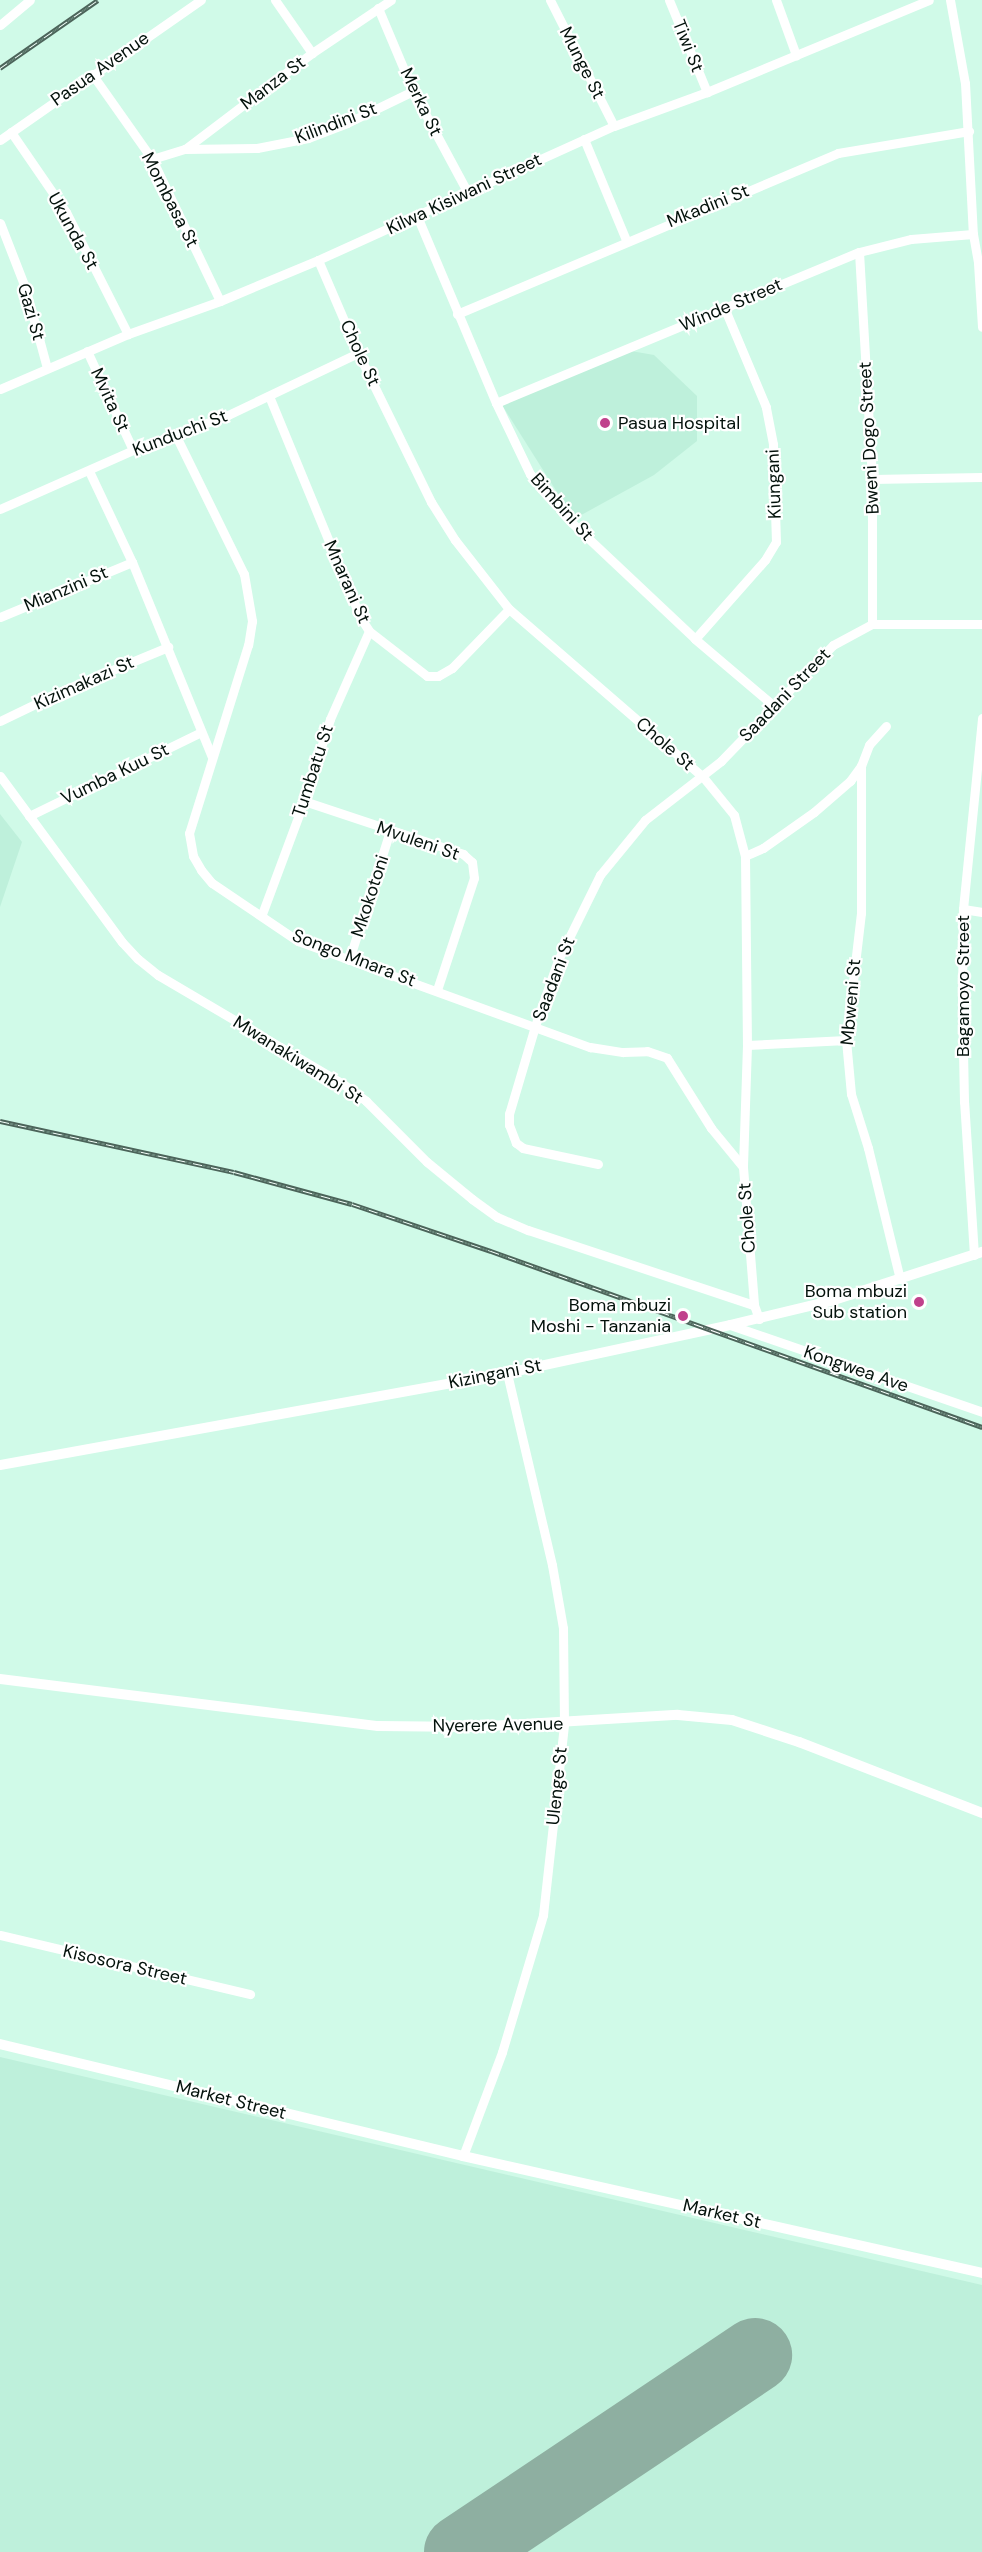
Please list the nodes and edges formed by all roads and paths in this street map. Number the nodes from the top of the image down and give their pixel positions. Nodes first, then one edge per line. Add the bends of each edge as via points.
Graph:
1 (30, 0) edge
2 (201, 0) edge
3 (274, 0) edge
4 (390, 0) edge
5 (550, 0) edge
6 (669, 0) edge
7 (776, 0) edge
8 (929, 0) edge
9 (950, 0) edge
10 (378, 8) junction
11 (0, 25) edge
12 (312, 53) junction
13 (796, 55) junction
14 (92, 74) junction
15 (413, 91) junction
16 (707, 92) junction
17 (614, 126) junction
18 (969, 131) junction
19 (11, 132) junction
20 (584, 139) junction
21 (0, 140) edge
22 (185, 149) junction
23 (152, 159) junction
24 (468, 194) junction
25 (417, 216) junction
26 (0, 223) edge
27 (973, 234) junction
28 (626, 240) junction
29 (859, 252) junction
30 (318, 260) junction
31 (980, 263) edge
32 (220, 301) junction
33 (724, 307) junction
34 (457, 314) junction
35 (982, 327) edge
36 (128, 334) junction
37 (87, 351) junction
38 (358, 353) junction
39 (47, 368) junction
40 (0, 389) edge
41 (269, 396) junction
42 (496, 403) junction
43 (175, 434) junction
44 (133, 450) junction
45 (89, 471) junction
46 (982, 477) edge
47 (872, 479) junction
48 (0, 509) edge
49 (132, 562) junction
50 (509, 609) junction
51 (0, 617) edge
52 (872, 624) junction
53 (982, 624) edge
54 (369, 631) junction
55 (695, 639) junction
56 (168, 647) junction
57 (774, 706) junction
58 (982, 718) edge
59 (0, 721) edge
60 (886, 726) dead end
61 (201, 732) junction
62 (212, 757) junction
63 (861, 766) junction
64 (0, 776) edge
65 (703, 777) junction
66 (304, 801) junction
67 (29, 816) junction
68 (390, 831) junction
69 (745, 856) junction
70 (963, 909) junction
71 (982, 912) edge
72 (262, 914) junction
73 (349, 960) junction
74 (437, 990) junction
75 (535, 1026) junction
76 (846, 1040) junction
77 (747, 1045) junction
78 (598, 1164) dead end
79 (743, 1167) junction
80 (978, 1254) edge
81 (900, 1279) junction
82 (754, 1305) junction
83 (759, 1318) junction
84 (730, 1325) junction
85 (507, 1373) junction
86 (982, 1412) edge
87 (0, 1465) edge
88 (0, 1679) edge
89 (564, 1724) junction
90 (982, 1813) edge
91 (0, 1935) edge
92 (250, 1994) dead end
93 (0, 2044) edge
94 (463, 2156) junction
95 (982, 2273) edge

1 - 11 street
2 - 14 street, Pasua Avenue
3 - 12 street
4 - 10 street, Manza St
5 - 17 street, Munge St
6 - 16 street, Tiwi St
7 - 13 street
8 - 13 street, Kilwa Kisiwani Street
9 - 18 street via 965,82
10 - 12 street, Manza St
10 - 15 street, Merka St
12 - 22 street, Manza St
13 - 16 street, Kilwa Kisiwani Street
14 - 19 street, Pasua Avenue
14 - 23 street, Mombasa St
15 - 22 street, Kilindini St via 308,138 257,148
15 - 24 street, Merka St
16 - 17 street, Kilwa Kisiwani Street
17 - 20 street, Kilwa Kisiwani Street
18 - 27 street
18 - 28 street, Mkadini St via 838,153
19 - 21 street, Pasua Avenue
19 - 36 street, Ukunda St via 66,212
20 - 24 street, Kilwa Kisiwani Street
20 - 28 street
22 - 23 street, Manza St
23 - 32 street, Mombasa St
24 - 25 street, Kilwa Kisiwani Street
25 - 30 street, Kilwa Kisiwani Street
25 - 34 street, Bimbini St
26 - 39 street, Gazi St via 25,287
27 - 29 street, Winde Street via 911,239
27 - 31 street
28 - 34 street, Mkadini St
29 - 33 street, Winde Street
29 - 47 street, Bweni Dogo Street
30 - 32 street, Kilwa Kisiwani Street
30 - 38 street, Chole St
31 - 35 street
32 - 36 street, Kilwa Kisiwani Street
33 - 42 street, Winde Street
33 - 55 street, Kiungani via 766,407 773,444 776,542 765,560
34 - 42 street, Bimbini St
36 - 37 street, Kilwa Kisiwani Street
37 - 39 street, Kilwa Kisiwani Street
37 - 44 street, Mvita St
38 - 41 street, Kunduchi St
38 - 50 street, Chole St via 431,502
39 - 40 street, Kilwa Kisiwani Street
41 - 43 street, Kunduchi St
41 - 54 street, Mnarani St
42 - 55 street, Bimbini St via 530,474 570,522
43 - 44 street, Kunduchi St
43 - 62 street, Songo Mnara St via 244,574 251,603 248,645
44 - 45 street, Kunduchi St
45 - 48 street, Kunduchi St
45 - 49 street
46 - 47 street
47 - 52 street, Bweni Dogo Street
49 - 51 street, Mianzini St
49 - 56 street
50 - 54 street, Mnarani St via 452,668 438,676 427,676
50 - 65 street, Chole St
52 - 53 street, Saadani Street
52 - 57 street, Saadani Street via 833,645
54 - 66 street, Tumbatu St via 330,719
55 - 57 street, Bimbini St
56 - 59 street, Kizimakazi St
56 - 61 street
57 - 65 street, Saadani Street
58 - 70 street, Bagamoyo Street
60 - 63 street, Mbweni St via 869,745
61 - 62 street
61 - 67 street, Vumba Kuu St
62 - 72 street, Songo Mnara St via 189,833 190,845 201,870 212,883
63 - 69 street via 850,781 814,812
63 - 76 street, Mbweni St via 861,913
64 - 67 street, Mwanakiwambi St
65 - 69 street, Chole St via 734,815
65 - 75 street, Saadani St via 645,820 600,875 558,960
66 - 68 street, Mvuleni St
66 - 72 street, Tumbatu St
67 - 82 street, Mwanakiwambi St via 138,959 158,975 358,1095 427,1162 497,1217
68 - 73 street, Mkokotoni
68 - 74 street, Mvuleni St via 463,854 472,862 474,878
69 - 77 street, Chole St
70 - 71 street
70 - 80 street, Bagamoyo Street via 964,1102
72 - 73 street, Songo Mnara St via 298,940
73 - 74 street, Songo Mnara St
74 - 75 street, Songo Mnara St
75 - 78 street, Saadani St via 509,1113 512,1135 523,1148
75 - 79 street, Songo Mnara St via 590,1047 658,1053 667,1058 711,1128
76 - 77 street
76 - 81 street, Mbweni St via 851,1094
77 - 79 street, Chole St
79 - 82 street, Chole St
80 - 81 street, Kizingani St
81 - 83 street, Kizingani St
82 - 83 street, Chole St
83 - 84 street, Kizingani St
84 - 85 street, Kizingani St
84 - 86 street, Kongwea Ave
85 - 87 street, Kizingani St
85 - 89 street, Ulenge St via 563,1628
88 - 89 street, Nyerere Avenue via 378,1726
89 - 90 street, Nyerere Avenue via 678,1715 732,1720
89 - 94 street, Ulenge St via 543,1915 501,2052
91 - 92 street, Kisosora Street
93 - 94 street, Market Street
94 - 95 street, Market St

